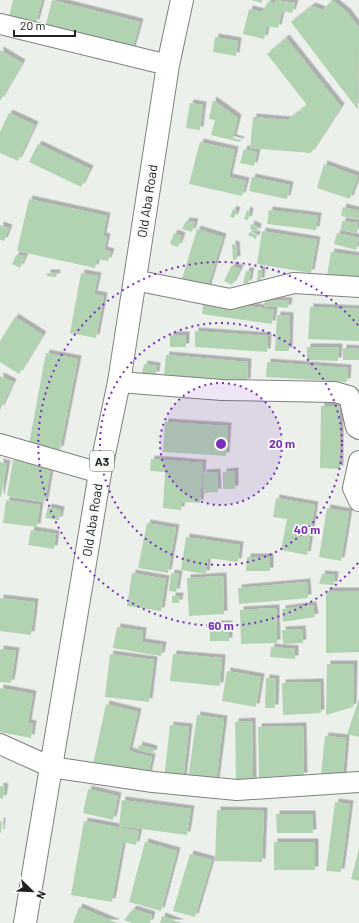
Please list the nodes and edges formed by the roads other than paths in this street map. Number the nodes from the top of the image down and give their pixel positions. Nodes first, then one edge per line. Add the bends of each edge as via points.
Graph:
1 (182, 0) edge
2 (0, 24) edge
3 (168, 65) junction
4 (134, 280) junction
5 (359, 287) edge
6 (119, 382) junction
7 (359, 429) edge
8 (0, 444) edge
9 (359, 461) edge
10 (100, 473) junction
11 (359, 501) edge
12 (0, 744) edge
13 (51, 767) junction
14 (359, 782) edge
15 (25, 923) edge

1 - 3 main road, Old Aba Road / A3
2 - 3 street
3 - 4 main road, Old Aba Road / A3
4 - 5 street via 230,299 294,283
4 - 6 main road, Old Aba Road / A3
6 - 7 street via 222,390 335,392 350,396 356,427
6 - 10 main road, Old Aba Road / A3
8 - 10 street
9 - 11 street via 353,488
10 - 13 main road, Old Aba Road / A3
12 - 13 street
13 - 14 street via 153,782 237,790
13 - 15 main road, Old Aba Road / A3

